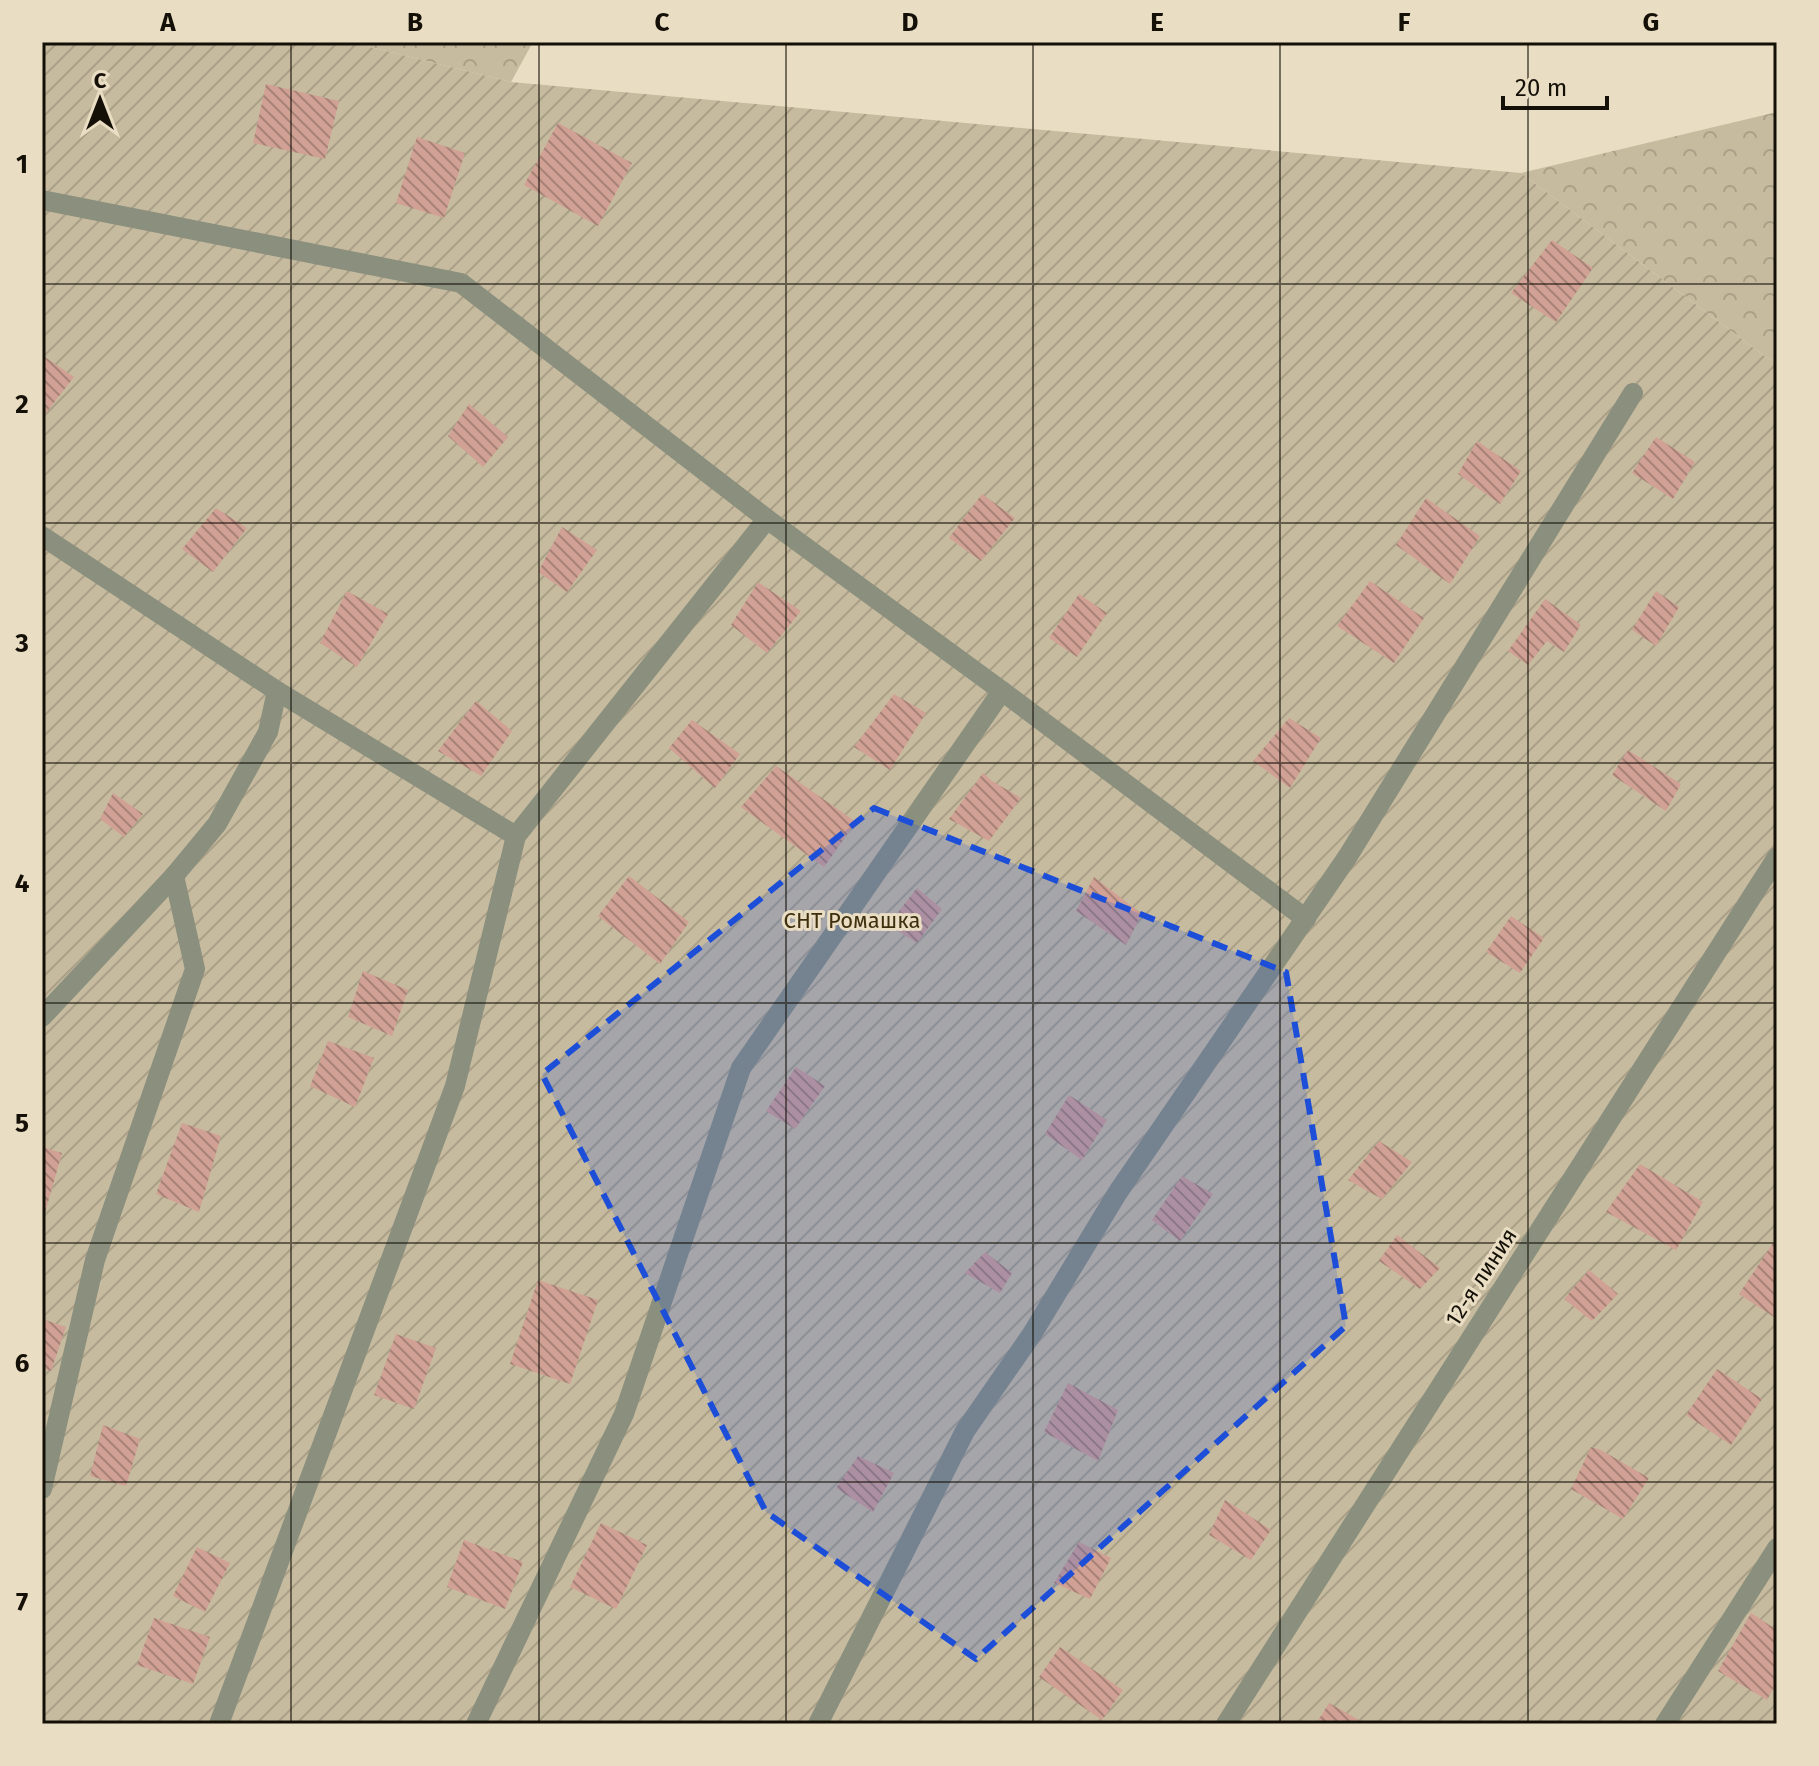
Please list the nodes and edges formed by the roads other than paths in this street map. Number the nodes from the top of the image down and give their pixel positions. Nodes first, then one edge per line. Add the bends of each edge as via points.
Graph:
1 (42, 200) edge
2 (1633, 393) dead end
3 (767, 519) junction
4 (42, 536) edge
5 (277, 691) junction
6 (1002, 691) junction
7 (516, 836) junction
8 (1777, 857) edge
9 (174, 876) junction
10 (1306, 919) junction
11 (42, 1017) edge
12 (42, 1489) edge
13 (1777, 1548) edge
14 (219, 1724) edge
15 (476, 1724) edge
16 (818, 1724) edge
17 (1226, 1724) edge
18 (1665, 1724) edge

1 - 3 street via 461,283
2 - 10 street
3 - 6 street
3 - 7 street
4 - 5 street
5 - 7 street
5 - 9 street via 268,732 217,824
6 - 10 street
6 - 15 street via 741,1068 624,1414
7 - 14 street via 455,1086
8 - 17 street, 12-я линия
9 - 11 street
9 - 12 street via 195,969 95,1260
10 - 16 street via 1118,1192 1032,1334 965,1431
13 - 18 street

